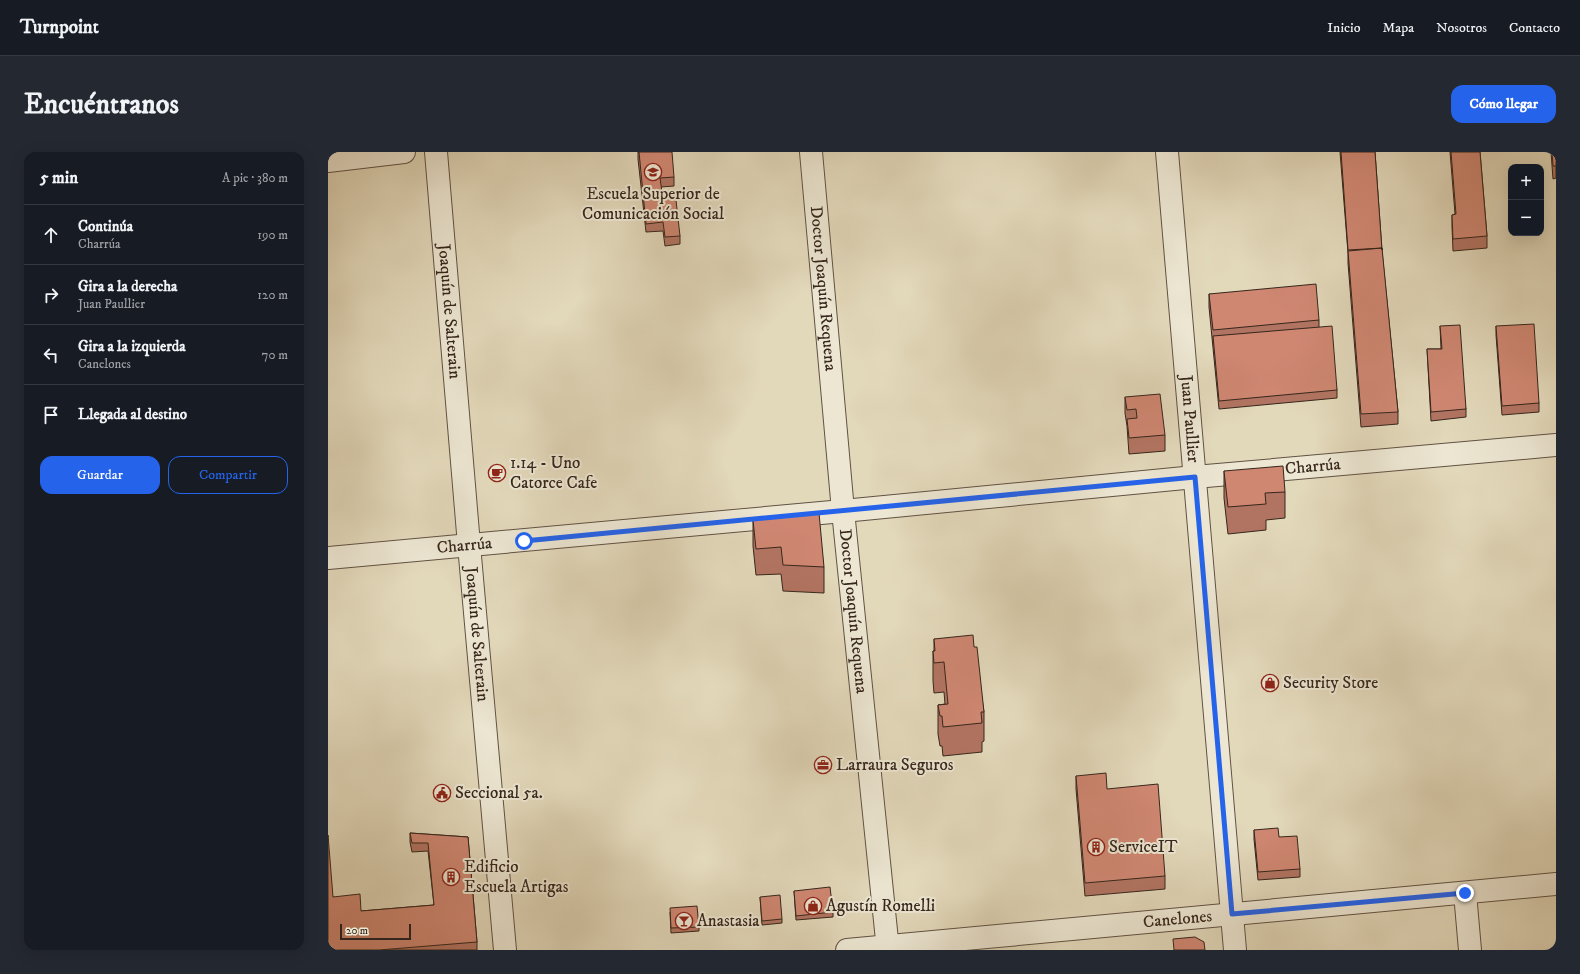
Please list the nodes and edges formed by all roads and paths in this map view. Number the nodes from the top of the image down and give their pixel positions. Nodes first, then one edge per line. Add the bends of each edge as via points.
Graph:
1 (404, 152) edge
2 (436, 152) edge
3 (811, 152) edge
4 (1167, 152) edge
5 (328, 161) edge
6 (1556, 446) edge
7 (1195, 477) junction
8 (843, 511) junction
9 (468, 545) junction
10 (328, 558) edge
11 (1556, 884) edge
12 (1465, 893) junction
13 (1232, 914) junction
14 (887, 948) edge
15 (505, 950) edge
16 (847, 950) edge
17 (1235, 950) edge
18 (1470, 950) edge

1 - 5 street
2 - 9 street, Joaquín de Salterain
3 - 8 street, Doctor Joaquín Requena
4 - 7 street, Juan Paullier
6 - 7 street, Charrúa
7 - 8 street, Charrúa
7 - 13 street, Juan Paullier
8 - 9 street, Charrúa
8 - 14 street, Doctor Joaquín Requena
9 - 10 street, Charrúa
9 - 15 street, Joaquín de Salterain
11 - 12 street, Canelones
12 - 13 street, Canelones
12 - 18 street
13 - 14 street, Canelones
13 - 17 street, Juan Paullier
14 - 16 street, Canelones

